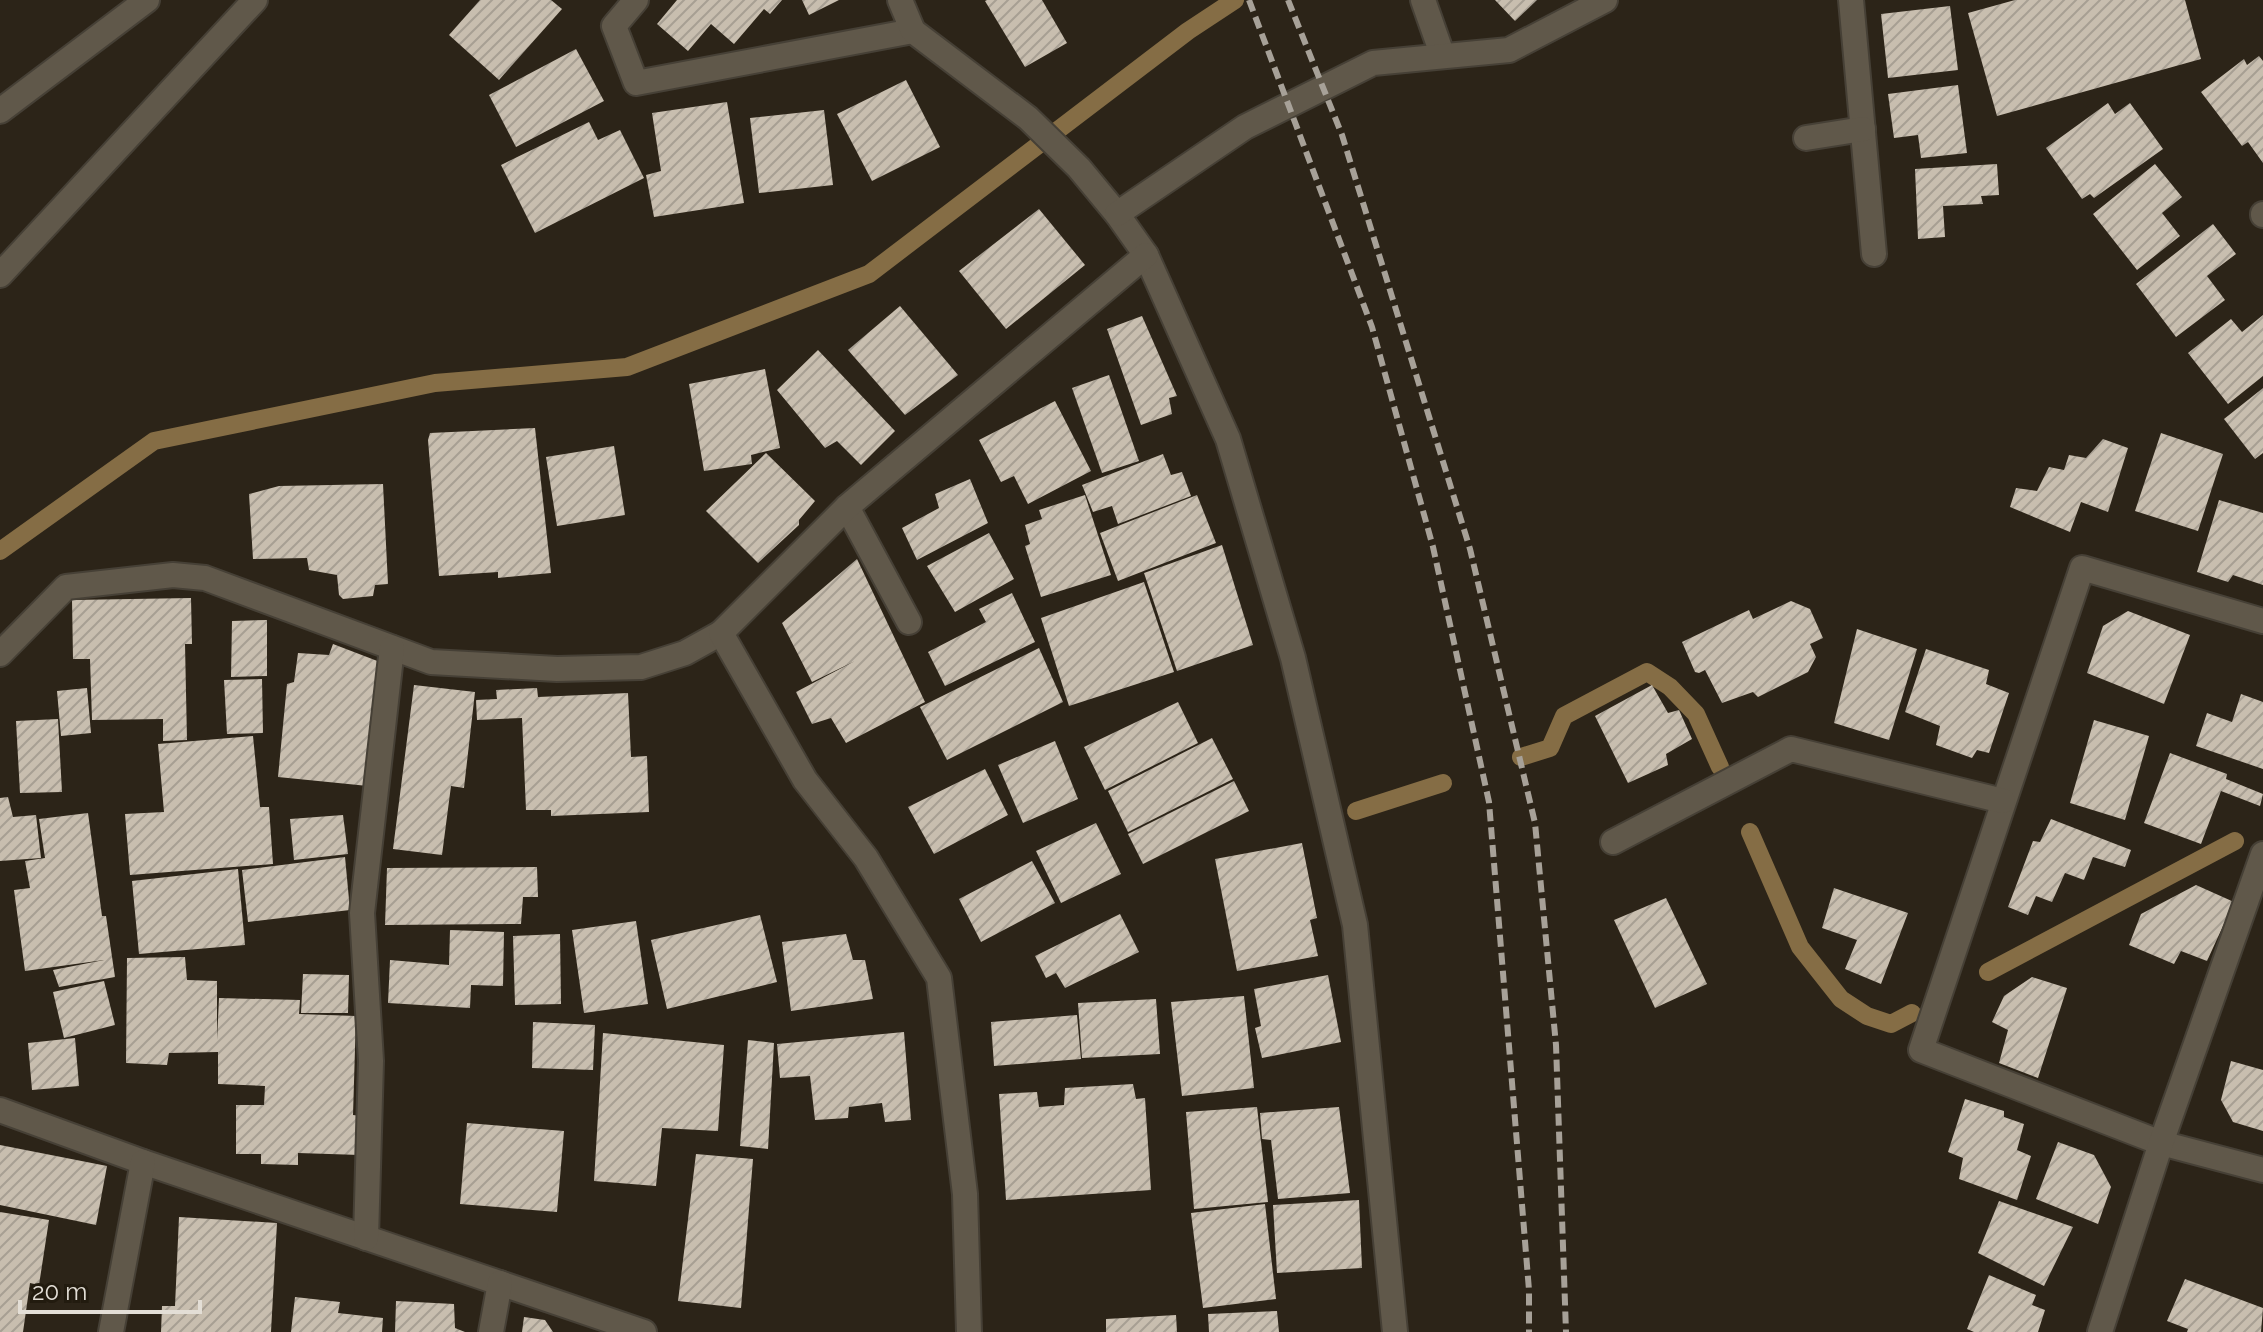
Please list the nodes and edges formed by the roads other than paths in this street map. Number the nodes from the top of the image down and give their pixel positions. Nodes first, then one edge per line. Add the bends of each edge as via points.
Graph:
1 (147, 0) edge
2 (255, 0) edge
3 (636, 0) edge
4 (900, 0) edge
5 (1423, 0) edge
6 (1605, 0) edge
7 (1851, 0) edge
8 (913, 31) junction
9 (1442, 54) junction
10 (0, 111) edge
11 (1863, 129) junction
12 (1806, 138) dead end
13 (1117, 214) junction
14 (1874, 254) dead end
15 (1146, 255) junction
16 (0, 275) edge
17 (847, 507) junction
18 (2263, 621) edge
19 (909, 622) dead end
20 (721, 633) junction
21 (392, 648) junction
22 (0, 654) edge
23 (2003, 801) junction
24 (1613, 842) dead end
25 (2263, 854) edge
26 (0, 1110) edge
27 (2161, 1143) junction
28 (143, 1162) junction
29 (2263, 1170) edge
30 (366, 1238) junction
31 (500, 1283) junction
32 (111, 1332) edge
33 (491, 1332) edge
34 (644, 1332) edge
35 (969, 1332) edge
36 (1395, 1332) edge
37 (2100, 1332) edge

1 - 10 street
2 - 16 street
3 - 8 street via 614,26 636,83
4 - 8 street
5 - 9 street
6 - 9 street via 1509,50
7 - 11 street
8 - 13 street via 1028,118
9 - 13 street via 1373,63 1245,127
11 - 12 street
11 - 14 street
13 - 15 street
15 - 17 street
15 - 36 street via 1228,439 1293,658 1355,925
17 - 19 street
17 - 20 street
18 - 23 street via 2082,568
20 - 21 street via 685,653 641,667 431,662
20 - 35 street via 805,780 866,858 939,978 965,1194
21 - 22 street via 205,578 173,575 66,587
21 - 30 street via 362,913 371,1061
23 - 24 street via 1791,749
23 - 27 street via 1921,1050
25 - 27 street
26 - 28 street
27 - 29 street
27 - 37 street
28 - 30 street
28 - 32 street
30 - 31 street
31 - 33 street
31 - 34 street

